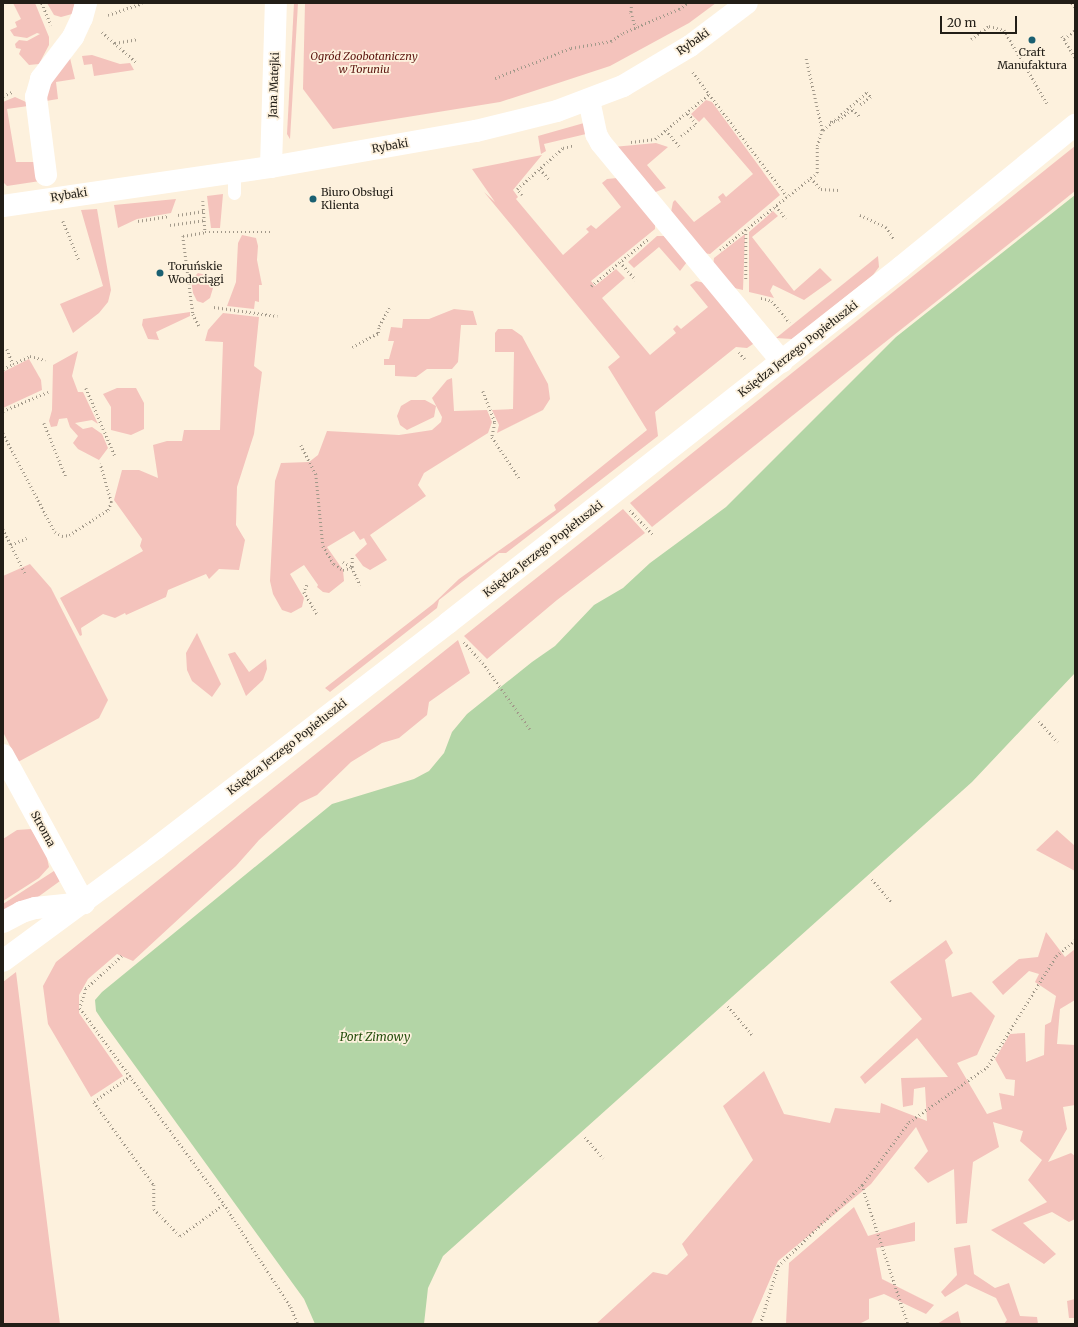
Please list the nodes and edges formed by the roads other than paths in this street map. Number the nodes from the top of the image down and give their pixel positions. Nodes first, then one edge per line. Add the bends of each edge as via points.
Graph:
1 (276, 3) edge
2 (747, 3) edge
3 (86, 14) edge
4 (588, 100) junction
5 (1075, 125) edge
6 (271, 167) junction
7 (234, 171) junction
8 (46, 176) joint
9 (234, 193) dead end
10 (51, 199) junction
11 (3, 206) edge
12 (782, 362) junction
13 (3, 755) edge
14 (84, 903) junction
15 (3, 922) edge
16 (3, 961) edge

1 - 6 street, Jana Matejki
2 - 4 street, Rybaki via 651,70 623,86
3 - 8 street via 41,79 36,97
4 - 6 street, Rybaki via 490,128
4 - 12 street via 596,134 601,143
5 - 12 street, Księdza Jerzego Popiełuszki
6 - 7 street, Rybaki
7 - 9 lane
7 - 10 street, Rybaki via 102,197
8 - 10 lane
10 - 11 street, Rybaki
12 - 14 street, Księdza Jerzego Popiełuszki
13 - 14 street, Stroma
14 - 15 street via 35,908
14 - 16 street, Księdza Jerzego Popiełuszki

